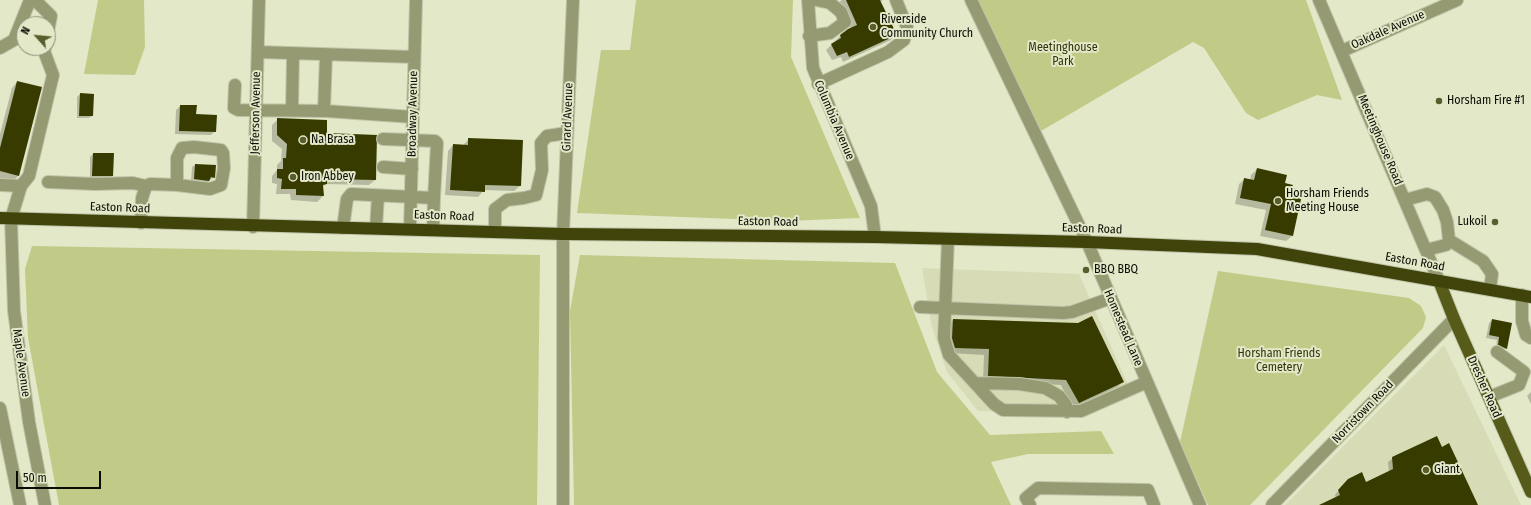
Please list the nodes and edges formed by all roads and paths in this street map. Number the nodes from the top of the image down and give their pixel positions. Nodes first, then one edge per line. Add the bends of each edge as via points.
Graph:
1 (30, 0) edge
2 (36, 0) edge
3 (259, 0) edge
4 (416, 0) edge
5 (573, 0) edge
6 (808, 0) edge
7 (816, 0) edge
8 (896, 0) edge
9 (971, 0) edge
10 (1319, 0) edge
11 (1457, 0) edge
12 (51, 16) edge
13 (809, 36) junction
14 (0, 48) edge
15 (1342, 51) junction
16 (258, 52) junction
17 (293, 54) junction
18 (326, 55) junction
19 (46, 56) edge
20 (414, 57) junction
21 (818, 84) junction
22 (235, 85) dead end
23 (256, 110) junction
24 (292, 110) junction
25 (324, 111) junction
26 (413, 117) junction
27 (567, 132) junction
28 (383, 139) dead end
29 (412, 140) junction
30 (383, 168) dead end
31 (412, 169) junction
32 (48, 182) dead end
33 (0, 185) edge
34 (177, 185) junction
35 (21, 186) junction
36 (146, 186) junction
37 (378, 196) junction
38 (411, 197) junction
39 (434, 198) junction
40 (1405, 200) junction
41 (6, 218) edge
42 (141, 223) junction
43 (254, 227) junction
44 (343, 228) junction
45 (376, 228) junction
46 (410, 229) junction
47 (434, 230) junction
48 (495, 232) junction
49 (563, 234) junction
50 (875, 238) junction
51 (948, 239) junction
52 (1449, 240) junction
53 (1087, 242) junction
54 (1426, 250) junction
55 (1439, 281) junction
56 (1490, 290) junction
57 (1528, 294) edge
58 (1111, 298) junction
59 (920, 307) dead end
60 (945, 308) junction
61 (1454, 319) junction
62 (1531, 338) edge
63 (1497, 352) dead end
64 (1147, 382) junction
65 (976, 383) junction
66 (1489, 398) junction
67 (0, 408) edge
68 (1067, 412) junction
69 (1528, 478) edge
70 (1531, 492) edge
71 (20, 505) edge
72 (45, 505) edge
73 (563, 505) edge
74 (1030, 505) edge
75 (1154, 505) edge
76 (1200, 505) edge
77 (1272, 505) edge

1 - 14 street via 14,40
2 - 12 street
3 - 16 street, Jefferson Avenue
4 - 20 street, Broadway Avenue
5 - 27 street, Girard Avenue
6 - 13 street, Columbia Avenue
7 - 13 street via 830,3 841,12 845,22 830,33
8 - 21 street via 906,27 904,40 888,52
9 - 53 street, Homestead Lane
10 - 15 street, Meetinghouse Road
11 - 15 street, Oakdale Avenue
13 - 21 street, Columbia Avenue via 812,68
15 - 40 street, Meetinghouse Road
16 - 17 street
16 - 23 street, Jefferson Avenue
17 - 18 street
17 - 24 street
18 - 20 street
18 - 25 street
19 - 35 street, Maple Avenue via 53,75 29,176
20 - 26 street, Broadway Avenue
21 - 50 street, Columbia Avenue via 870,206
22 - 23 street via 234,108
23 - 24 street
23 - 43 street, Jefferson Avenue
24 - 25 street
25 - 26 street
26 - 29 street, Broadway Avenue
27 - 48 street via 547,136 541,143 542,170 536,195 507,200 495,209
27 - 49 street, Girard Avenue
28 - 29 street
29 - 31 street, Broadway Avenue
29 - 39 street via 437,143
30 - 31 street
31 - 38 street, Broadway Avenue
32 - 36 street via 133,183
33 - 35 street
34 - 34 street via 210,189 221,185 224,168 221,150 182,148 177,158
34 - 36 street
35 - 41 street, Maple Avenue
36 - 42 street via 142,198
37 - 38 street
37 - 44 street via 351,194 347,199
37 - 45 street
38 - 39 street
38 - 46 street, Broadway Avenue
39 - 47 street
40 - 52 street via 1427,194 1435,197 1447,222
40 - 54 street, Meetinghouse Road
41 - 42 highway, Easton Road
41 - 72 street, Maple Avenue via 20,362
42 - 43 highway, Easton Road
43 - 44 highway, Easton Road
44 - 45 highway, Easton Road
45 - 46 highway, Easton Road
46 - 47 highway, Easton Road
47 - 48 highway, Easton Road
48 - 49 highway, Easton Road
49 - 50 highway, Easton Road
49 - 73 street, Girard Avenue
50 - 51 highway, Easton Road
51 - 53 highway, Easton Road
51 - 60 street
52 - 54 street via 1446,245
52 - 56 street via 1483,261 1492,274
53 - 55 highway, Easton Road via 1257,250
53 - 58 street, Homestead Lane
54 - 55 street, Meetinghouse Road
55 - 56 highway, Easton Road
55 - 61 main road, Dresher Road
56 - 57 highway, Easton Road
57 - 62 street via 1522,321 1526,335
58 - 60 street via 1063,313
58 - 64 street, Homestead Lane
59 - 60 street
60 - 65 street via 944,338 949,355
61 - 66 main road, Dresher Road
61 - 77 street, Norristown Road
63 - 66 street via 1524,372 1519,385
64 - 68 street via 1081,412
64 - 76 street, Homestead Lane
65 - 68 street via 994,404 1003,410
65 - 68 street via 1018,384 1045,388 1059,396 1066,405
66 - 69 main road, Dresher Road
67 - 71 street
69 - 70 main road, Dresher Road
74 - 75 street via 1026,498 1038,488 1148,490

